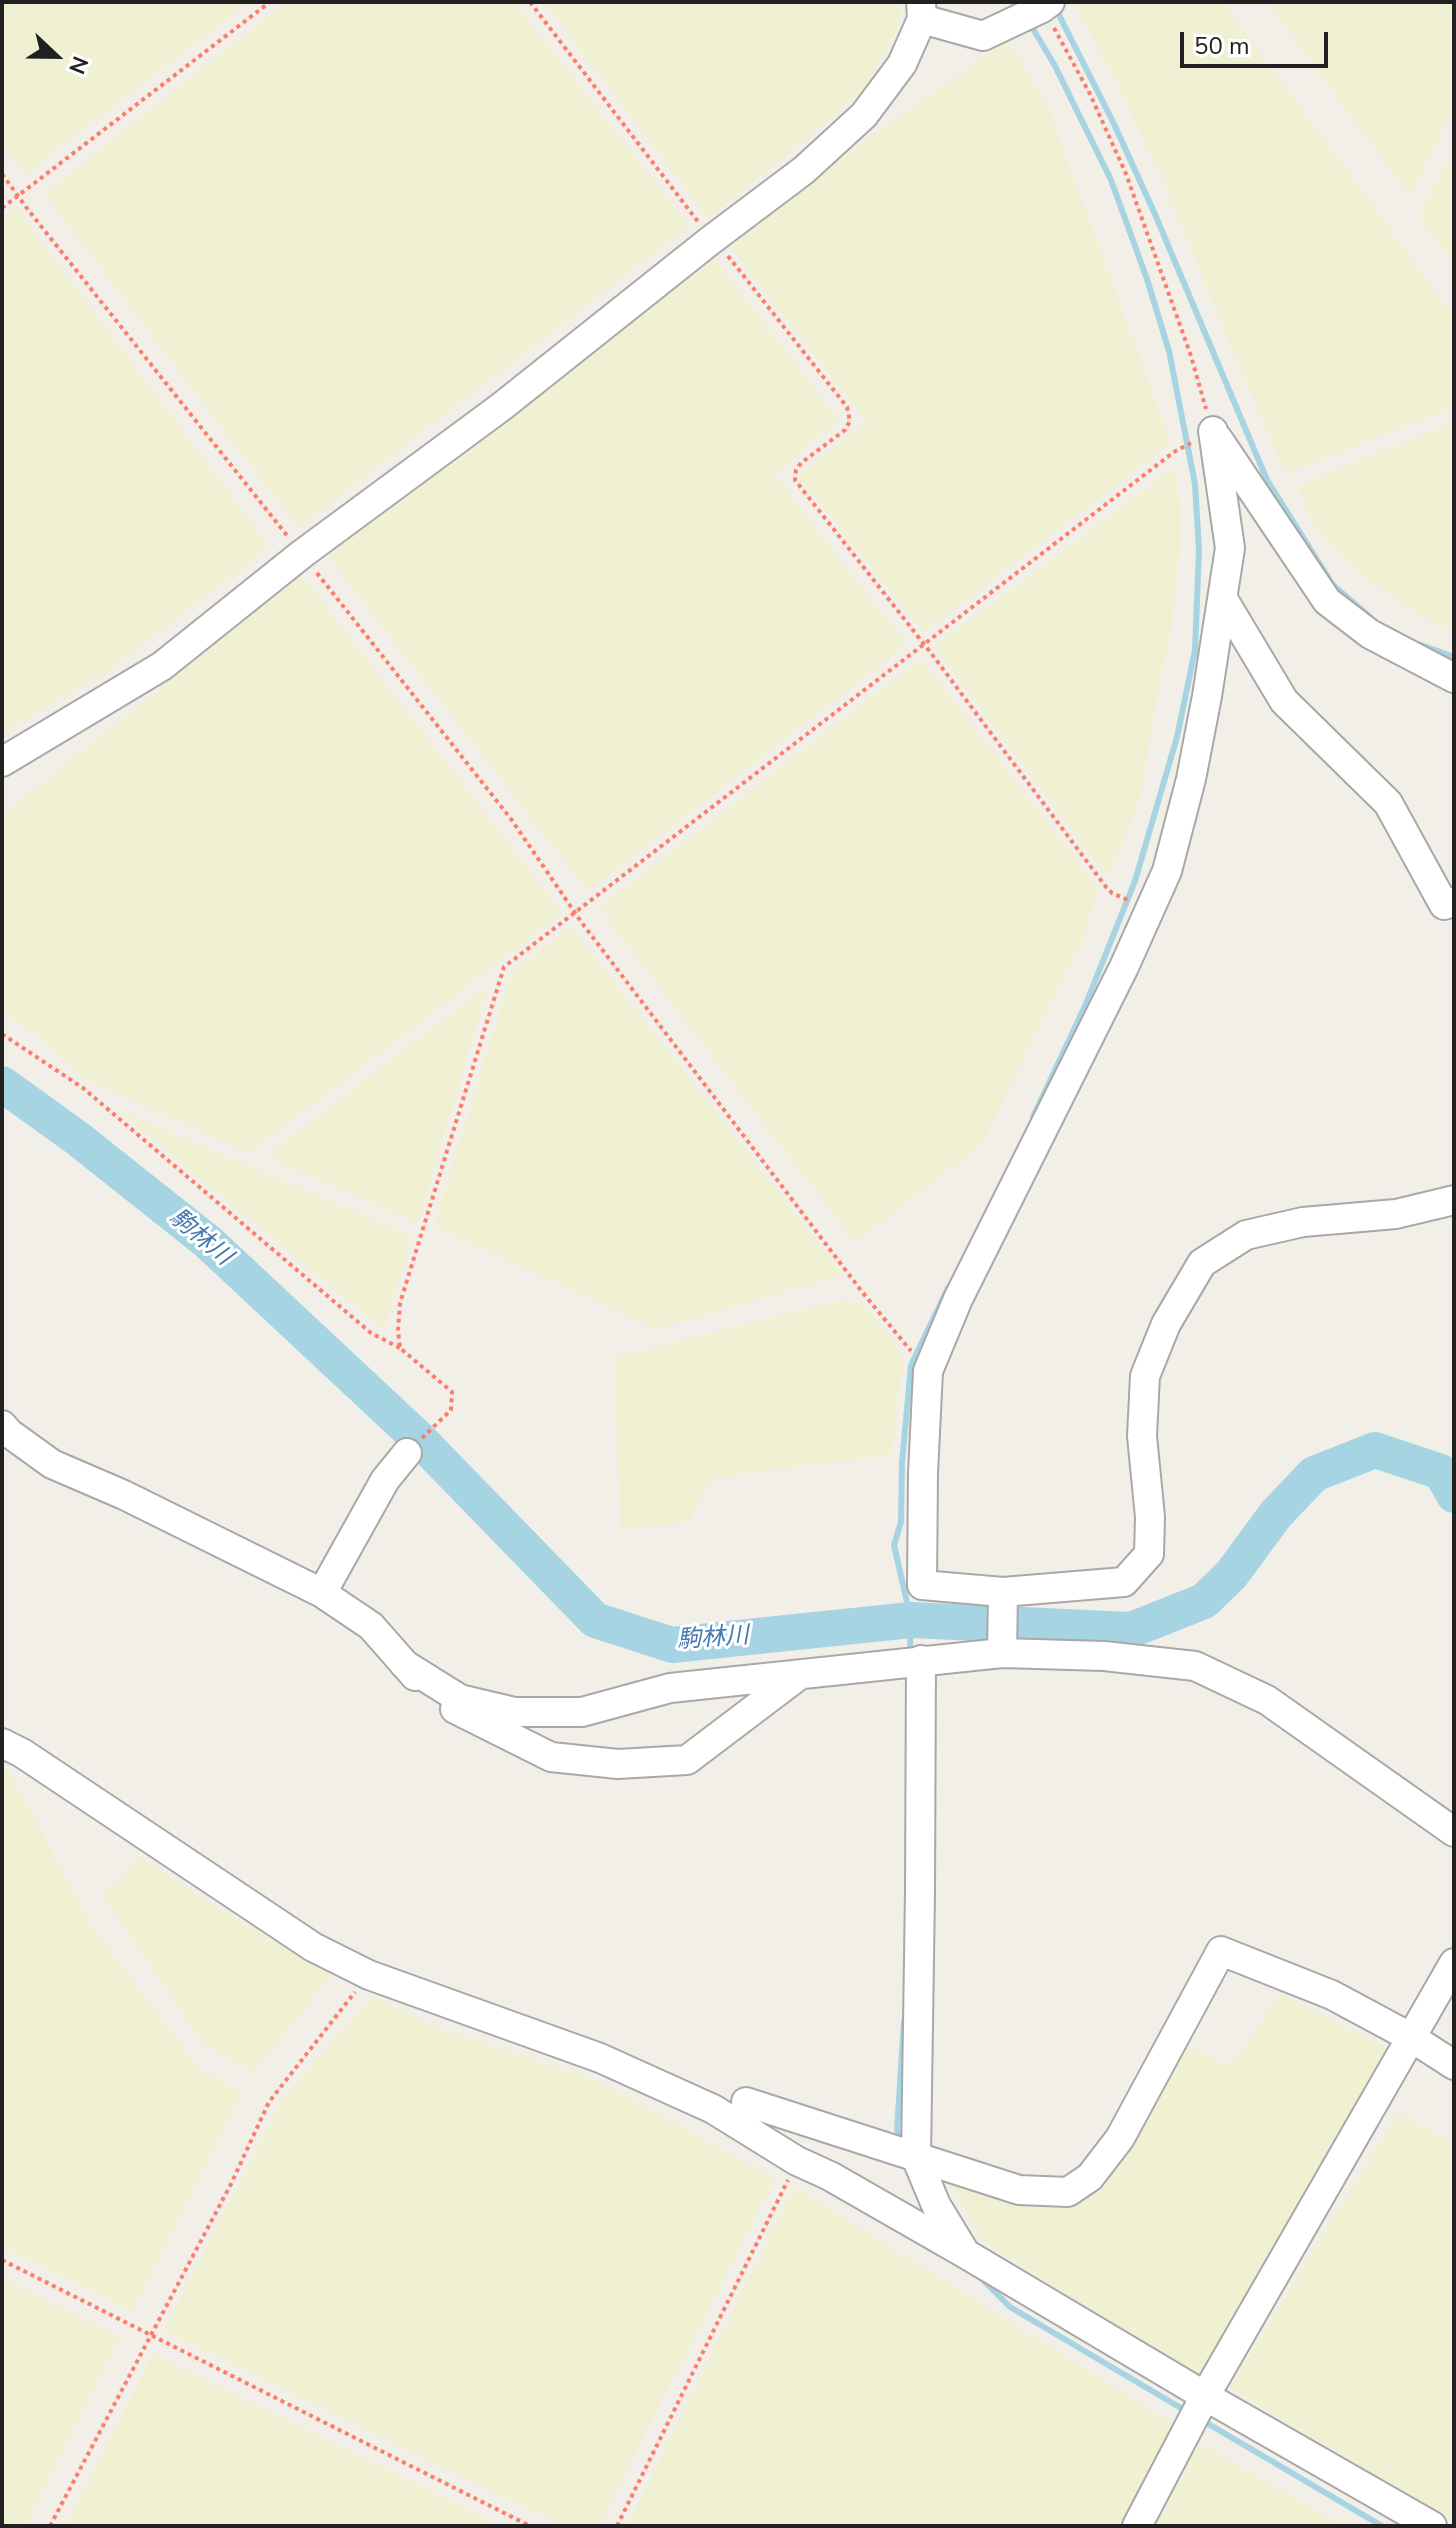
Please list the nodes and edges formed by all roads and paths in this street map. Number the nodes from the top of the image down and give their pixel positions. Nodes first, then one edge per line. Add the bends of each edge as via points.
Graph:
1 (270, 2) edge
2 (530, 2) edge
3 (1046, 5) edge
4 (921, 10) edge
5 (2, 174) edge
6 (19, 196) junction
7 (2, 208) edge
8 (711, 240) junction
9 (1213, 431) junction
10 (302, 554) junction
11 (1223, 599) junction
12 (924, 645) junction
13 (1454, 678) edge
14 (2, 762) edge
15 (1118, 896) dead end
16 (1454, 902) edge
17 (575, 913) junction
18 (2, 1034) edge
19 (1454, 1200) edge
20 (400, 1348) junction
21 (928, 1371) junction
22 (2, 1425) edge
23 (407, 1453) joint
24 (1003, 1592) junction
25 (322, 1593) junction
26 (1002, 1653) junction
27 (921, 1660) junction
28 (404, 1664) junction
29 (798, 1676) junction
30 (2, 1743) edge
31 (1454, 1832) edge
32 (1454, 1963) edge
33 (369, 1975) junction
34 (1412, 2038) junction
35 (1454, 2065) edge
36 (746, 2102) dead end
37 (866, 2141) junction
38 (916, 2157) junction
39 (797, 2161) junction
40 (830, 2176) junction
41 (966, 2254) junction
42 (2, 2260) edge
43 (150, 2335) junction
44 (1205, 2396) junction
45 (50, 2526) edge
46 (530, 2526) edge
47 (617, 2526) edge
48 (1137, 2526) edge
49 (1432, 2526) edge

1 - 6 path
2 - 8 path
3 - 4 street via 983,36
3 - 9 path via 1126,174
4 - 8 street via 902,64 864,115 804,170
5 - 6 path
6 - 7 path
6 - 10 path
8 - 10 street via 501,407
8 - 12 path via 847,407 850,421 845,430 801,463 795,480
9 - 11 street via 1230,548
9 - 12 path via 1174,452
9 - 13 street via 1327,601 1370,634
10 - 14 street via 162,666
10 - 17 path via 511,819
11 - 16 street via 1284,701 1388,803 1444,905
11 - 21 street via 1191,779 1167,871
12 - 15 path
12 - 17 path
17 - 20 path via 504,967 400,1303
17 - 21 path
18 - 20 path via 83,1088 371,1333
19 - 24 street via 1396,1214 1303,1222 1246,1235 1202,1263 1166,1324 1145,1376 1142,1436 1149,1554 1124,1582
20 - 23 path via 452,1392 451,1410
21 - 24 street via 922,1585
22 - 25 street via 52,1464
23 - 25 street via 385,1480
24 - 26 street
25 - 28 street via 371,1626
26 - 27 street
26 - 31 street via 1195,1666 1267,1700
27 - 29 street
27 - 38 street
28 - 29 street via 460,1699 515,1712 582,1712 670,1688
28 - 29 street via 433,1698 551,1757 618,1764 687,1760
30 - 33 street via 313,1947
32 - 34 street
33 - 39 street via 600,2058 713,2109
33 - 43 path via 269,2102
34 - 35 street
34 - 38 street via 1332,1995 1221,1951 1120,2138 1090,2177 1068,2192 1019,2190
34 - 44 street
36 - 37 street
37 - 38 street
37 - 40 street via 845,2152
38 - 41 street via 936,2205
39 - 40 street
39 - 47 path
40 - 41 street
41 - 44 street
42 - 43 path
43 - 45 path
43 - 46 path
44 - 48 street
44 - 49 street

